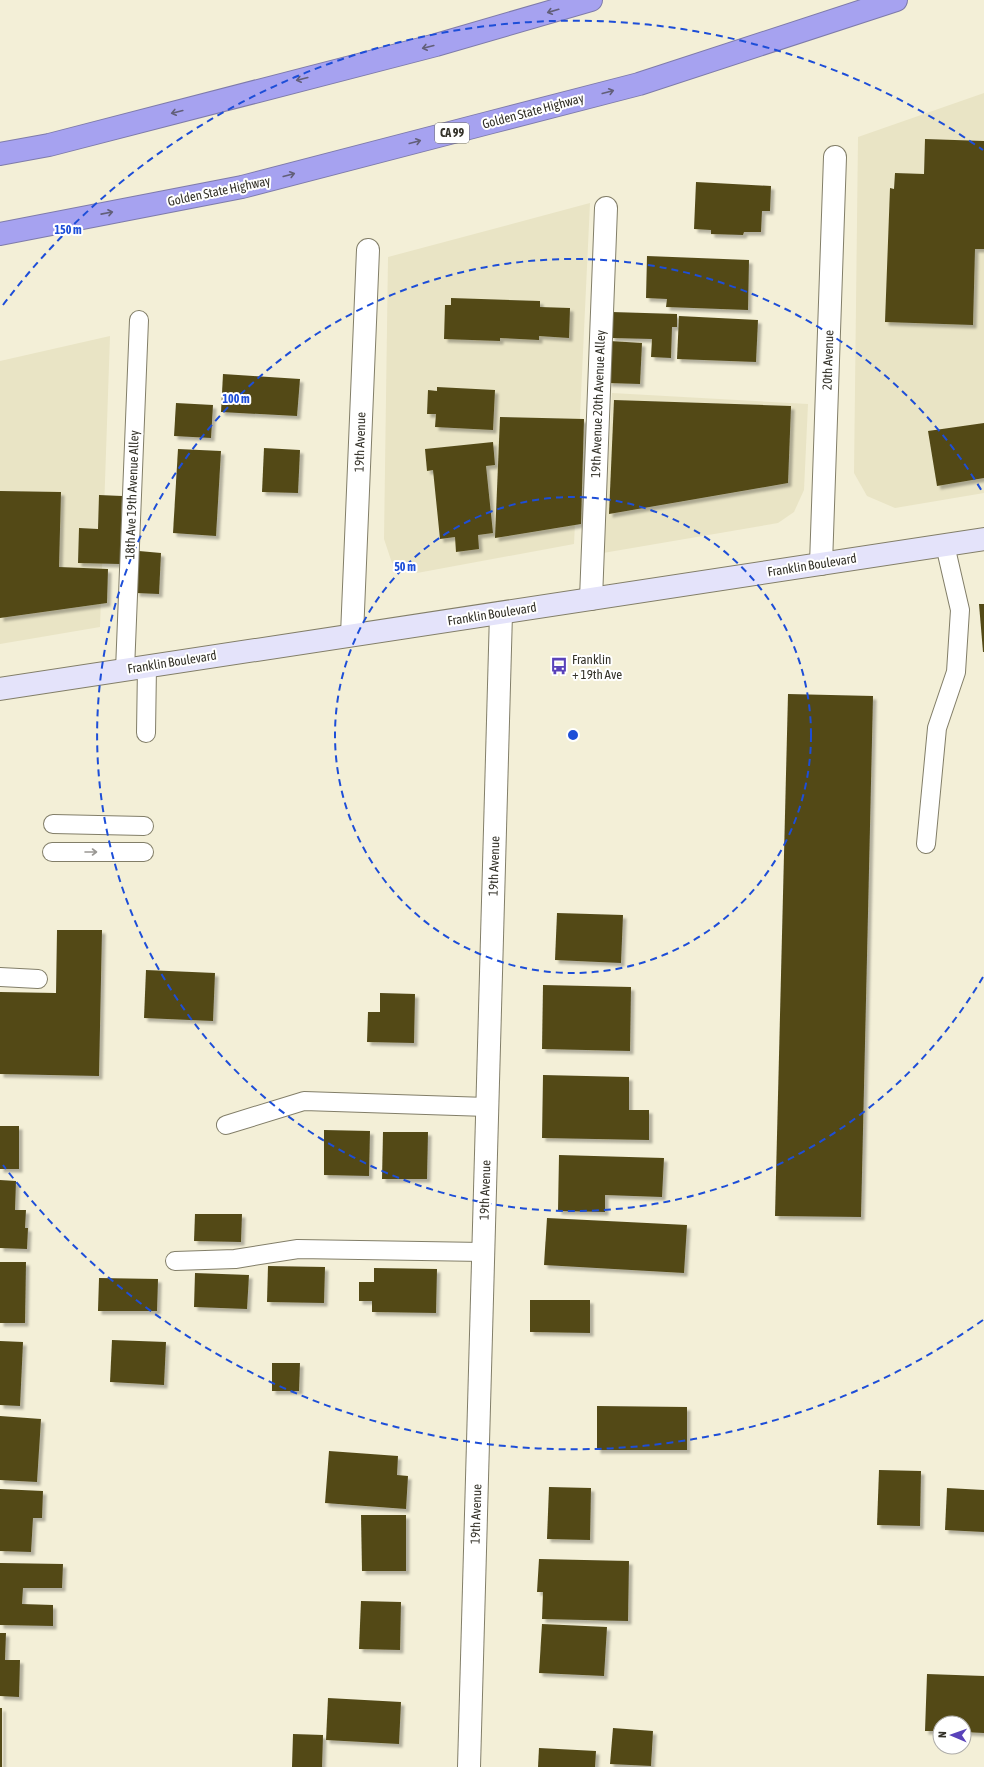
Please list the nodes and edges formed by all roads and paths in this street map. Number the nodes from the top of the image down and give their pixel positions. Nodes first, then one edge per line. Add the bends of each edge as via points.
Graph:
1 (591, 0) edge
2 (896, 0) edge
3 (0, 154) edge
4 (835, 157) dead end
5 (606, 208) dead end
6 (0, 234) edge
7 (368, 250) dead end
8 (139, 320) dead end
9 (984, 539) edge
10 (945, 545) junction
11 (821, 564) junction
12 (591, 599) junction
13 (501, 612) junction
14 (352, 635) junction
15 (147, 666) junction
16 (124, 670) junction
17 (0, 688) edge
18 (146, 733) dead end
19 (52, 824) dead end
20 (144, 826) dead end
21 (926, 844) dead end
22 (52, 852) dead end
23 (144, 852) dead end
24 (0, 978) edge
25 (38, 979) dead end
26 (487, 1108) junction
27 (226, 1125) dead end
28 (483, 1252) junction
29 (175, 1261) dead end
30 (469, 1767) edge

1 -> 3 highway via 436,45 49,145
6 -> 2 highway, Golden State Highway / CA 99 via 242,187 639,84
4 - 11 street, 20th Avenue
5 - 12 street, 19th Avenue 20th Avenue Alley
7 - 14 street, 19th Avenue
8 - 16 lane, 18th Ave 19th Avenue Alley
9 - 10 main road, Franklin Boulevard
10 - 11 main road, Franklin Boulevard
10 - 21 lane via 960,610 956,672 937,728
11 - 12 main road, Franklin Boulevard
12 - 13 main road, Franklin Boulevard
13 - 14 main road, Franklin Boulevard
13 - 26 street, 19th Avenue
14 - 15 main road, Franklin Boulevard
15 - 16 main road, Franklin Boulevard
15 - 18 lane
16 - 17 main road, Franklin Boulevard
19 - 20 lane
22 -> 23 lane
24 - 25 lane
26 - 27 lane via 304,1101
26 - 28 street, 19th Avenue
28 - 29 lane via 298,1249 235,1258
28 - 30 street, 19th Avenue

